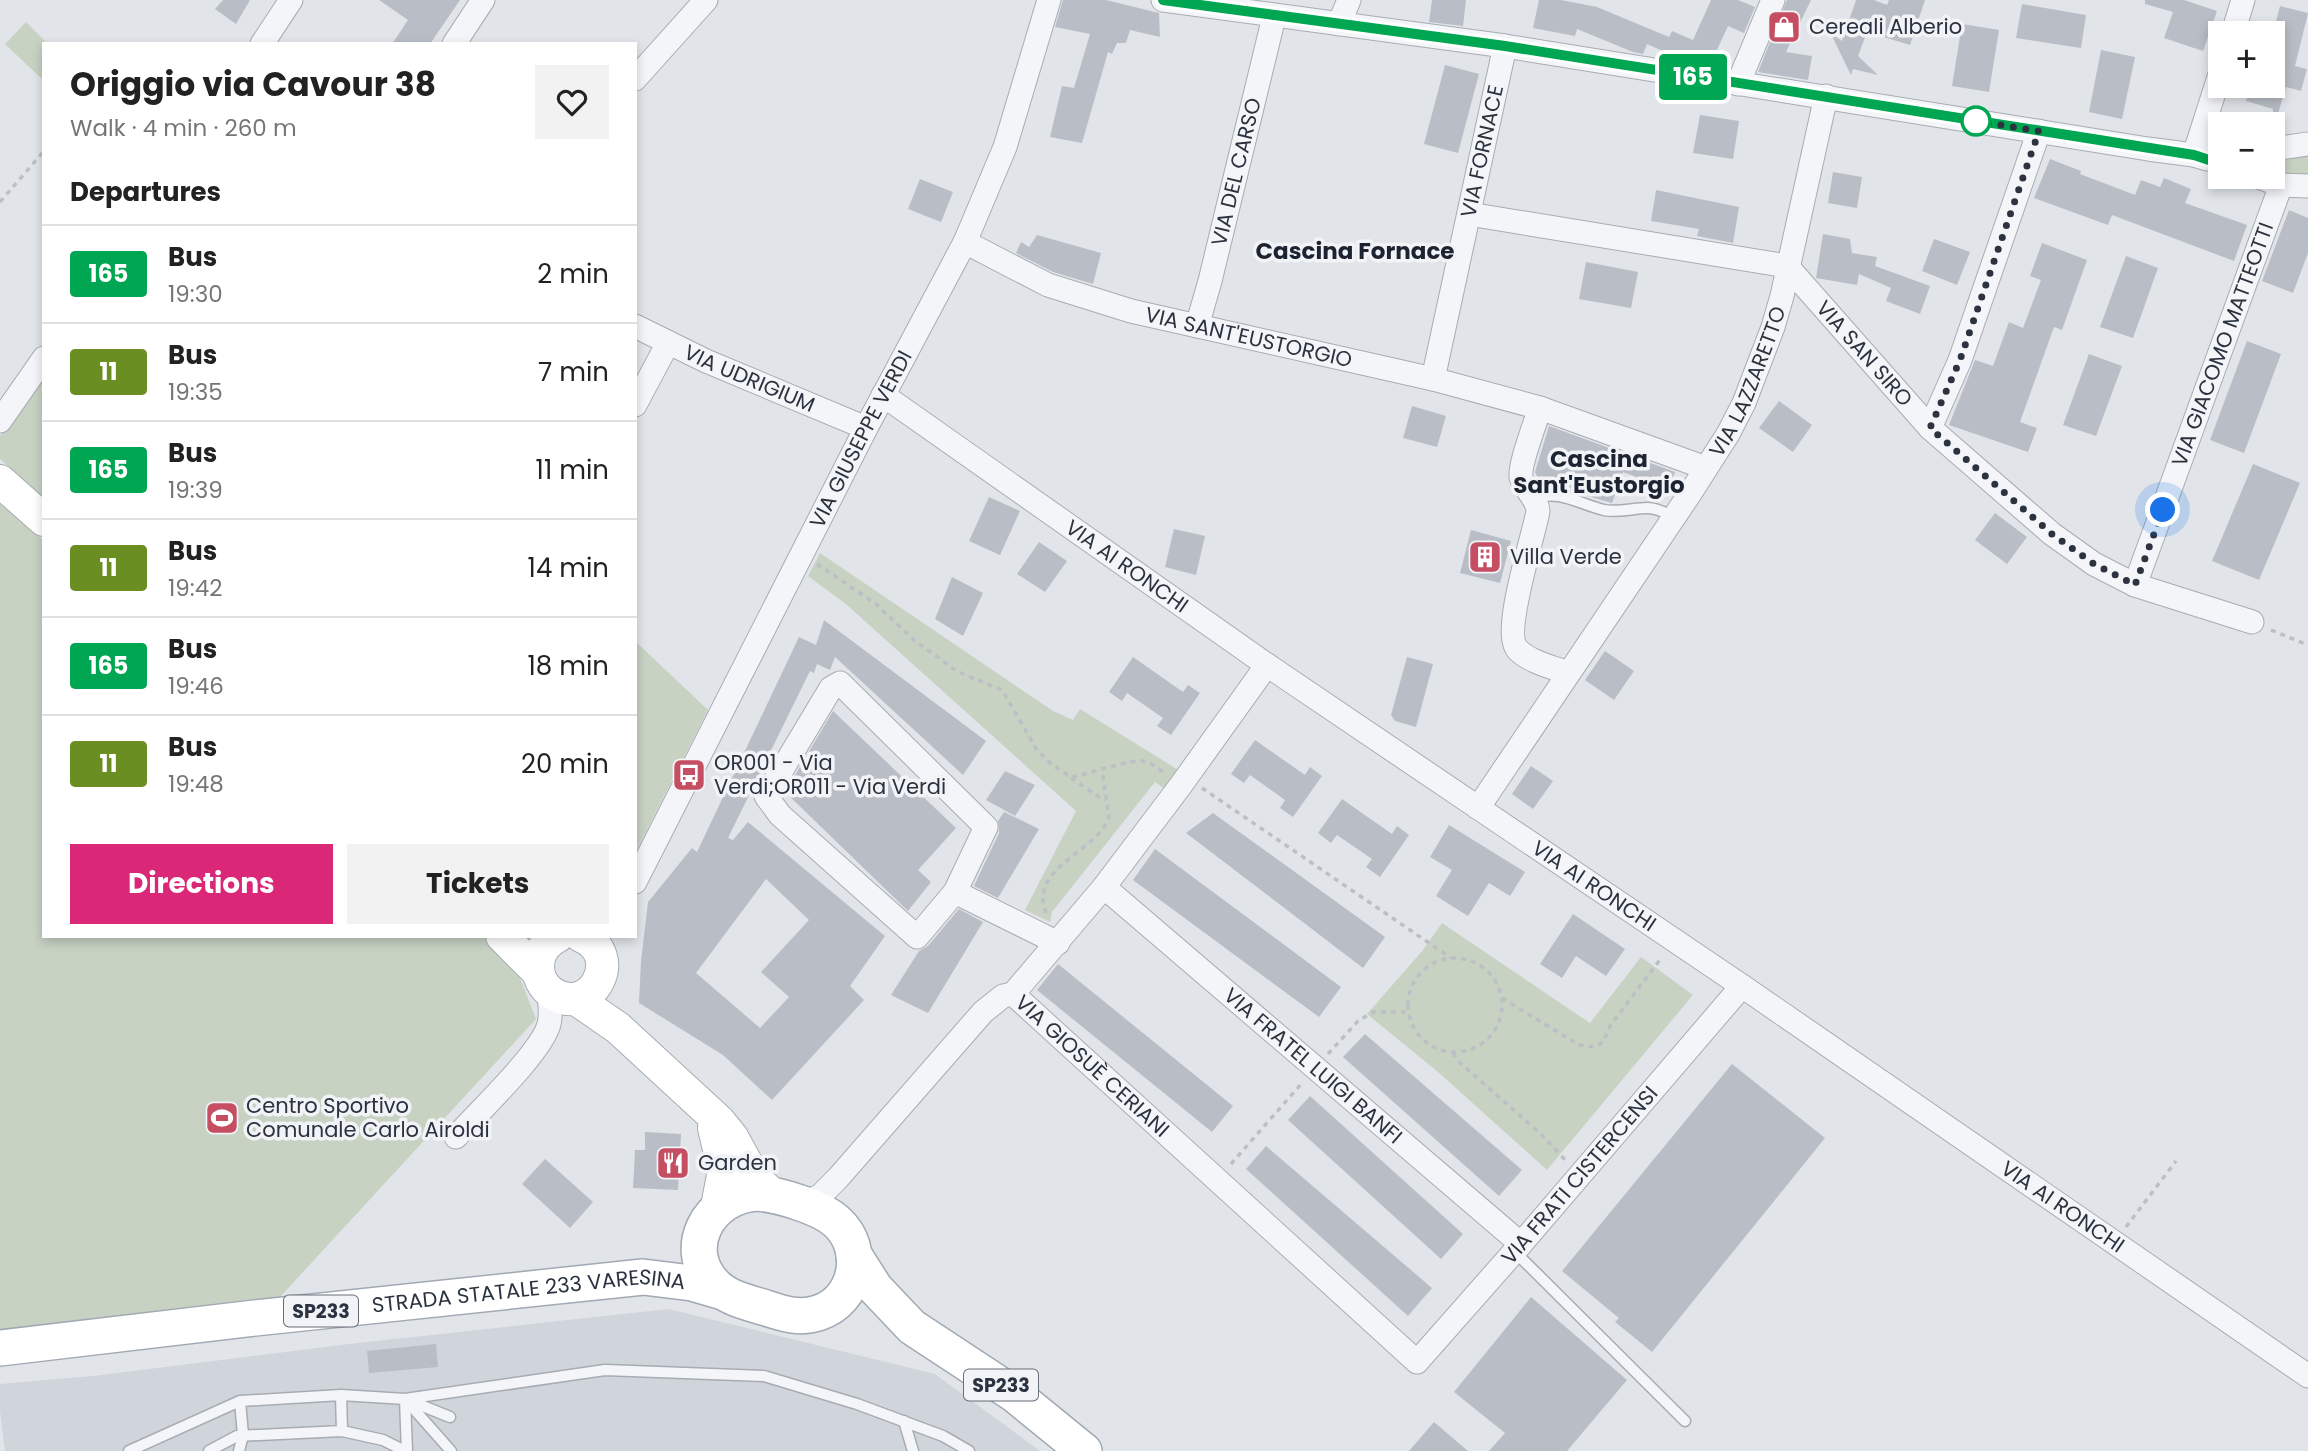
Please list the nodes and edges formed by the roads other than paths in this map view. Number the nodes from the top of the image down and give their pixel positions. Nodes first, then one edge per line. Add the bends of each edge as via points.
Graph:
1 (290, 0) edge
2 (484, 0) edge
3 (706, 0) edge
4 (1049, 0) edge
5 (1163, 0) edge
6 (1349, 0) edge
7 (1773, 0) edge
8 (2244, 0) edge
9 (1274, 17) junction
10 (2237, 21) edge
11 (1339, 24) junction
12 (263, 42) edge
13 (455, 42) edge
14 (1505, 46) junction
15 (637, 77) edge
16 (1738, 84) junction
17 (1826, 96) junction
18 (2212, 98) edge
19 (2039, 131) junction
20 (2308, 144) edge
21 (2285, 147) edge
22 (2208, 154) edge
23 (2194, 155) junction
24 (2208, 160) edge
25 (2285, 185) edge
26 (2308, 186) edge
27 (2280, 189) edge
28 (1469, 214) junction
29 (965, 242) junction
30 (1787, 266) junction
31 (1197, 326) junction
32 (637, 327) edge
33 (668, 343) junction
34 (42, 361) edge
35 (1433, 379) junction
36 (883, 395) junction
37 (637, 401) edge
38 (1540, 408) junction
39 (0, 421) edge
40 (866, 428) junction
41 (1930, 428) junction
42 (1706, 468) junction
43 (0, 481) edge
44 (1534, 499) junction
45 (1674, 517) junction
46 (42, 518) edge
47 (2135, 585) junction
48 (2252, 622) road end
49 (1267, 664) junction
50 (1568, 673) junction
51 (1478, 807) junction
52 (638, 874) edge
53 (1104, 887) junction
54 (955, 892) junction
55 (1063, 937) junction
56 (507, 938) edge
57 (571, 962) edge
58 (1742, 986) junction
59 (1013, 995) junction
60 (709, 1113) junction
61 (456, 1137) dead end
62 (788, 1201) junction
63 (709, 1222) junction
64 (1518, 1248) junction
65 (854, 1255) junction
66 (643, 1277) junction
67 (723, 1292) junction
68 (820, 1313) junction
69 (912, 1327) junction
70 (0, 1348) edge
71 (1417, 1362) joint
72 (2308, 1376) edge
73 (341, 1395) junction
74 (405, 1399) junction
75 (240, 1401) junction
76 (450, 1417) dead end
77 (904, 1421) junction
78 (1685, 1421) dead end
79 (342, 1431) junction
80 (243, 1435) junction
81 (129, 1451) edge
82 (209, 1451) edge
83 (239, 1451) edge
84 (406, 1451) edge
85 (451, 1451) edge
86 (913, 1451) edge
87 (970, 1451) edge
88 (1084, 1451) edge

1 - 12 street
2 - 13 street
3 - 15 street
4 - 29 street, VIA GIUSEPPE VERDI via 1005,147
5 - 9 street
6 - 11 street
7 - 16 street
8 - 10 street
9 - 11 street
9 - 31 street, VIA DEL CARSO
11 - 14 street
14 - 16 street
14 - 28 street, VIA FORNACE
16 - 17 street
17 - 19 street
17 - 30 street, VIA LAZZARETTO
18 - 23 street
19 - 23 street
19 - 41 street via 1960,360
20 - 21 street
22 - 23 street
23 - 24 street
25 - 26 street
27 - 47 street, VIA GIACOMO MATTEOTTI
28 - 30 street
28 - 35 street, VIA FORNACE
29 - 31 street, VIA SANT'EUSTORGIO via 1048,285
29 - 36 street, VIA GIUSEPPE VERDI
30 - 41 street, VIA SAN SIRO
30 - 42 street, VIA LAZZARETTO via 1773,327 1744,403
31 - 35 street, VIA SANT'EUSTORGIO
32 - 33 street, VIA UDRIGIUM
33 - 37 street
33 - 40 street, VIA UDRIGIUM
34 - 39 street
35 - 38 street, VIA SANT'EUSTORGIO
36 - 40 street, VIA GIUSEPPE VERDI
36 - 49 street, VIA AI RONCHI
38 - 42 street, VIA SANT'EUSTORGIO
38 - 44 street via 1521,471
40 - 52 street, VIA GIUSEPPE VERDI
41 - 47 street, VIA SAN SIRO via 2052,534 2094,564
42 - 45 street, VIA LAZZARETTO
43 - 46 street
44 - 45 lane via 1545,494 1603,510 1647,508
44 - 50 street via 1538,511 1514,612 1514,643 1534,660
45 - 50 street, VIA LAZZARETTO
47 - 48 street, VIA SAN SIRO
49 - 51 street, VIA AI RONCHI
49 - 53 street, VIA GIOSUÈ CERIANI
50 - 51 street, VIA LAZZARETTO
51 - 58 street, VIA AI RONCHI
53 - 55 street, VIA GIOSUÈ CERIANI
53 - 64 street, VIA FRATEL LUIGI BANFI
54 - 54 street via 986,827 840,683 831,688 766,796 780,815 917,937
54 - 55 street
55 - 59 street, VIA GIOSUÈ CERIANI
56 - 57 street
57 - 60 street via 618,1028
57 - 61 street via 535,1050
58 - 64 street, VIA FRATI CISTERCENSI
58 - 72 street, VIA AI RONCHI
59 - 62 street via 1003,996 983,1012 821,1195
59 - 71 street, VIA GIOSUÈ CERIANI
60 - 62 street via 732,1137 754,1177
60 - 63 street via 724,1170
62 - 63 main road, SP233 via 758,1193 740,1195
62 - 65 main road, SP233 via 835,1220 845,1231
63 - 66 main road, SP233 via 674,1261
63 - 67 main road via 702,1264
64 - 71 street, VIA FRATI CISTERCENSI
64 - 78 lane
65 - 68 main road via 847,1291
65 - 69 main road, SP233 via 875,1288
66 - 67 main road, STRADA STATALE 233 VARESINA / SP233
66 - 70 main road, STRADA STATALE 233 VARESINA / SP233
67 - 68 main road, SP233 via 784,1314
68 - 69 main road, SP233 via 867,1315
69 - 88 main road, SP233 via 1014,1394
73 - 74 lane
73 - 75 lane
73 - 79 lane
74 - 76 lane
74 - 77 lane via 606,1370 764,1376
74 - 84 lane
74 - 85 lane
75 - 80 lane
75 - 81 lane
77 - 86 lane
77 - 87 lane
79 - 80 lane
79 - 84 lane via 383,1440
80 - 82 lane
80 - 83 lane

